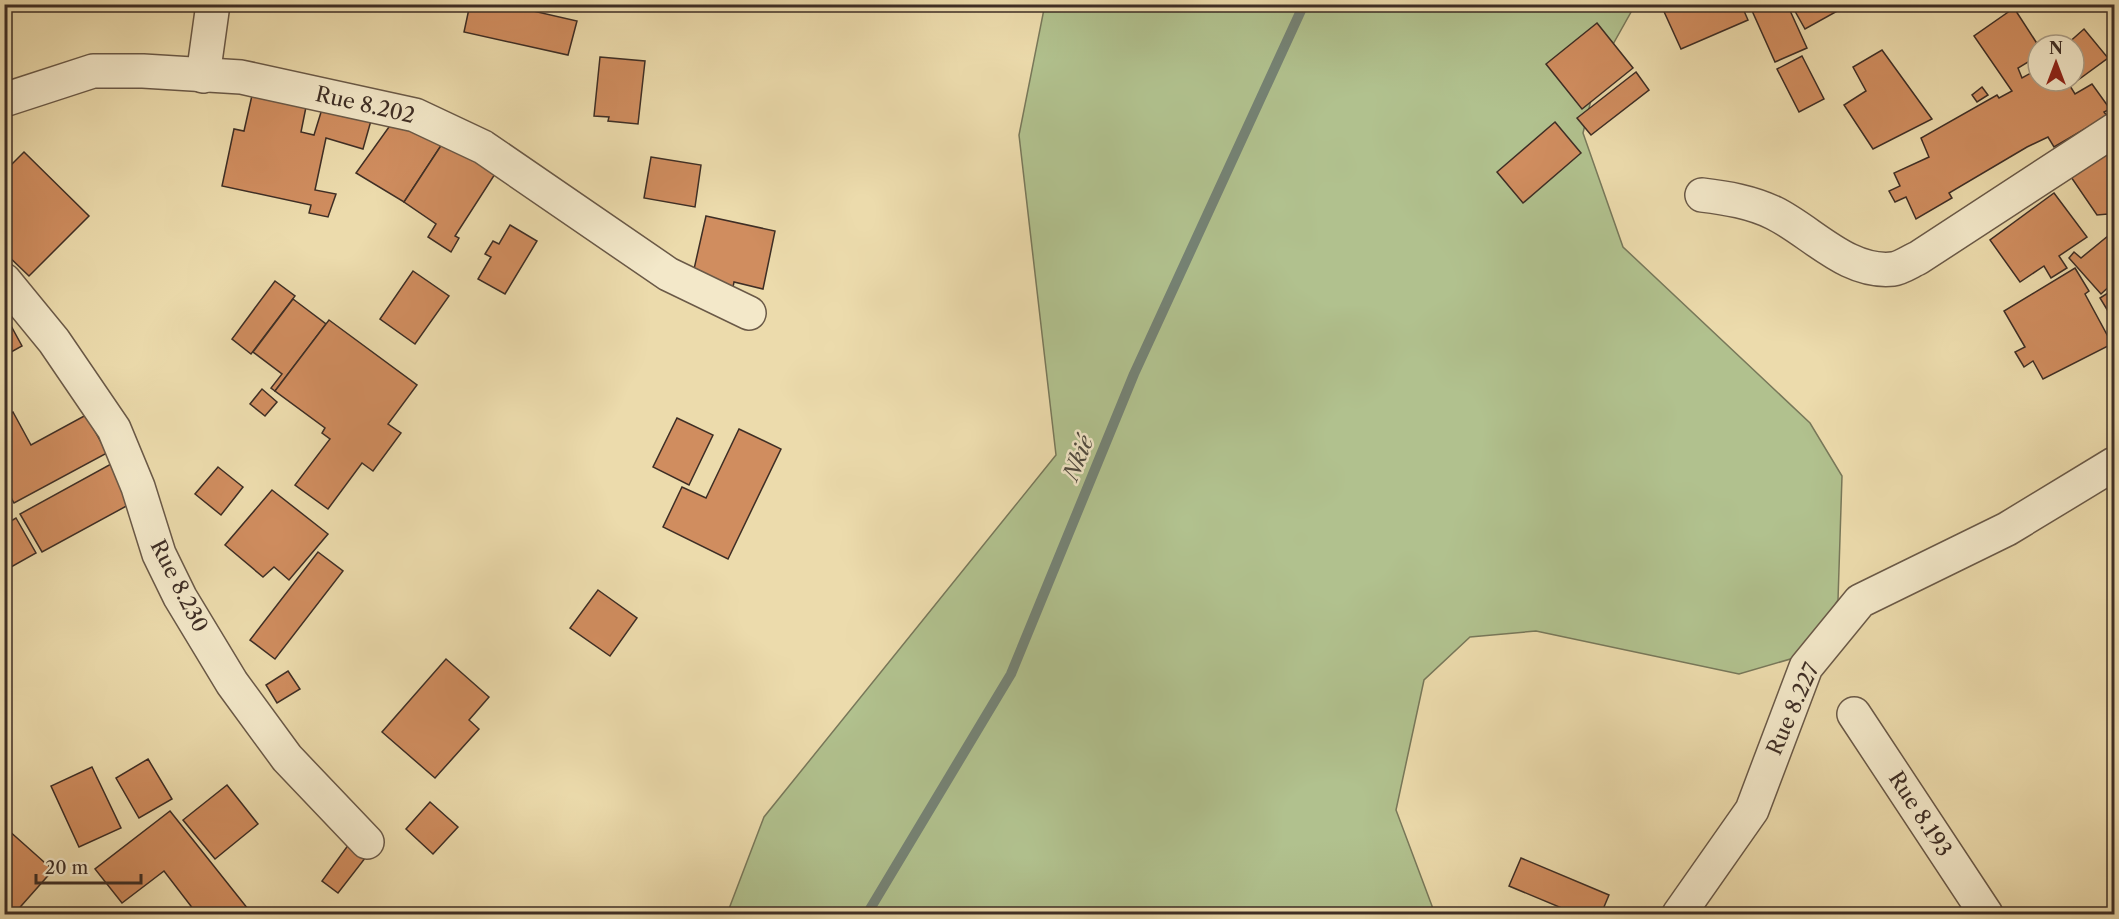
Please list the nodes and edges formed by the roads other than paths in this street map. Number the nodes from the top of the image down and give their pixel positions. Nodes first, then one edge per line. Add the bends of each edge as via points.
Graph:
1 (213, 4) edge
2 (203, 76) junction
3 (4, 100) edge
4 (2115, 130) edge
5 (1702, 195) dead end
6 (4, 280) edge
7 (748, 314) dead end
8 (2115, 464) edge
9 (1854, 714) dead end
10 (368, 842) dead end
11 (1679, 915) edge
12 (1986, 915) edge

1 - 2 street
2 - 3 street, Rue 8.202 via 143,70 93,71
2 - 7 street, Rue 8.202 via 242,78 415,115 483,147 668,274
4 - 5 street via 1895,269 1870,268 1838,254 1774,213 1738,200
6 - 10 street, Rue 8.230 via 54,341 114,429 159,554 232,683 287,758
8 - 11 street, Rue 8.227 via 2007,529 1860,601 1806,667 1752,810
9 - 12 street, Rue 8.193

